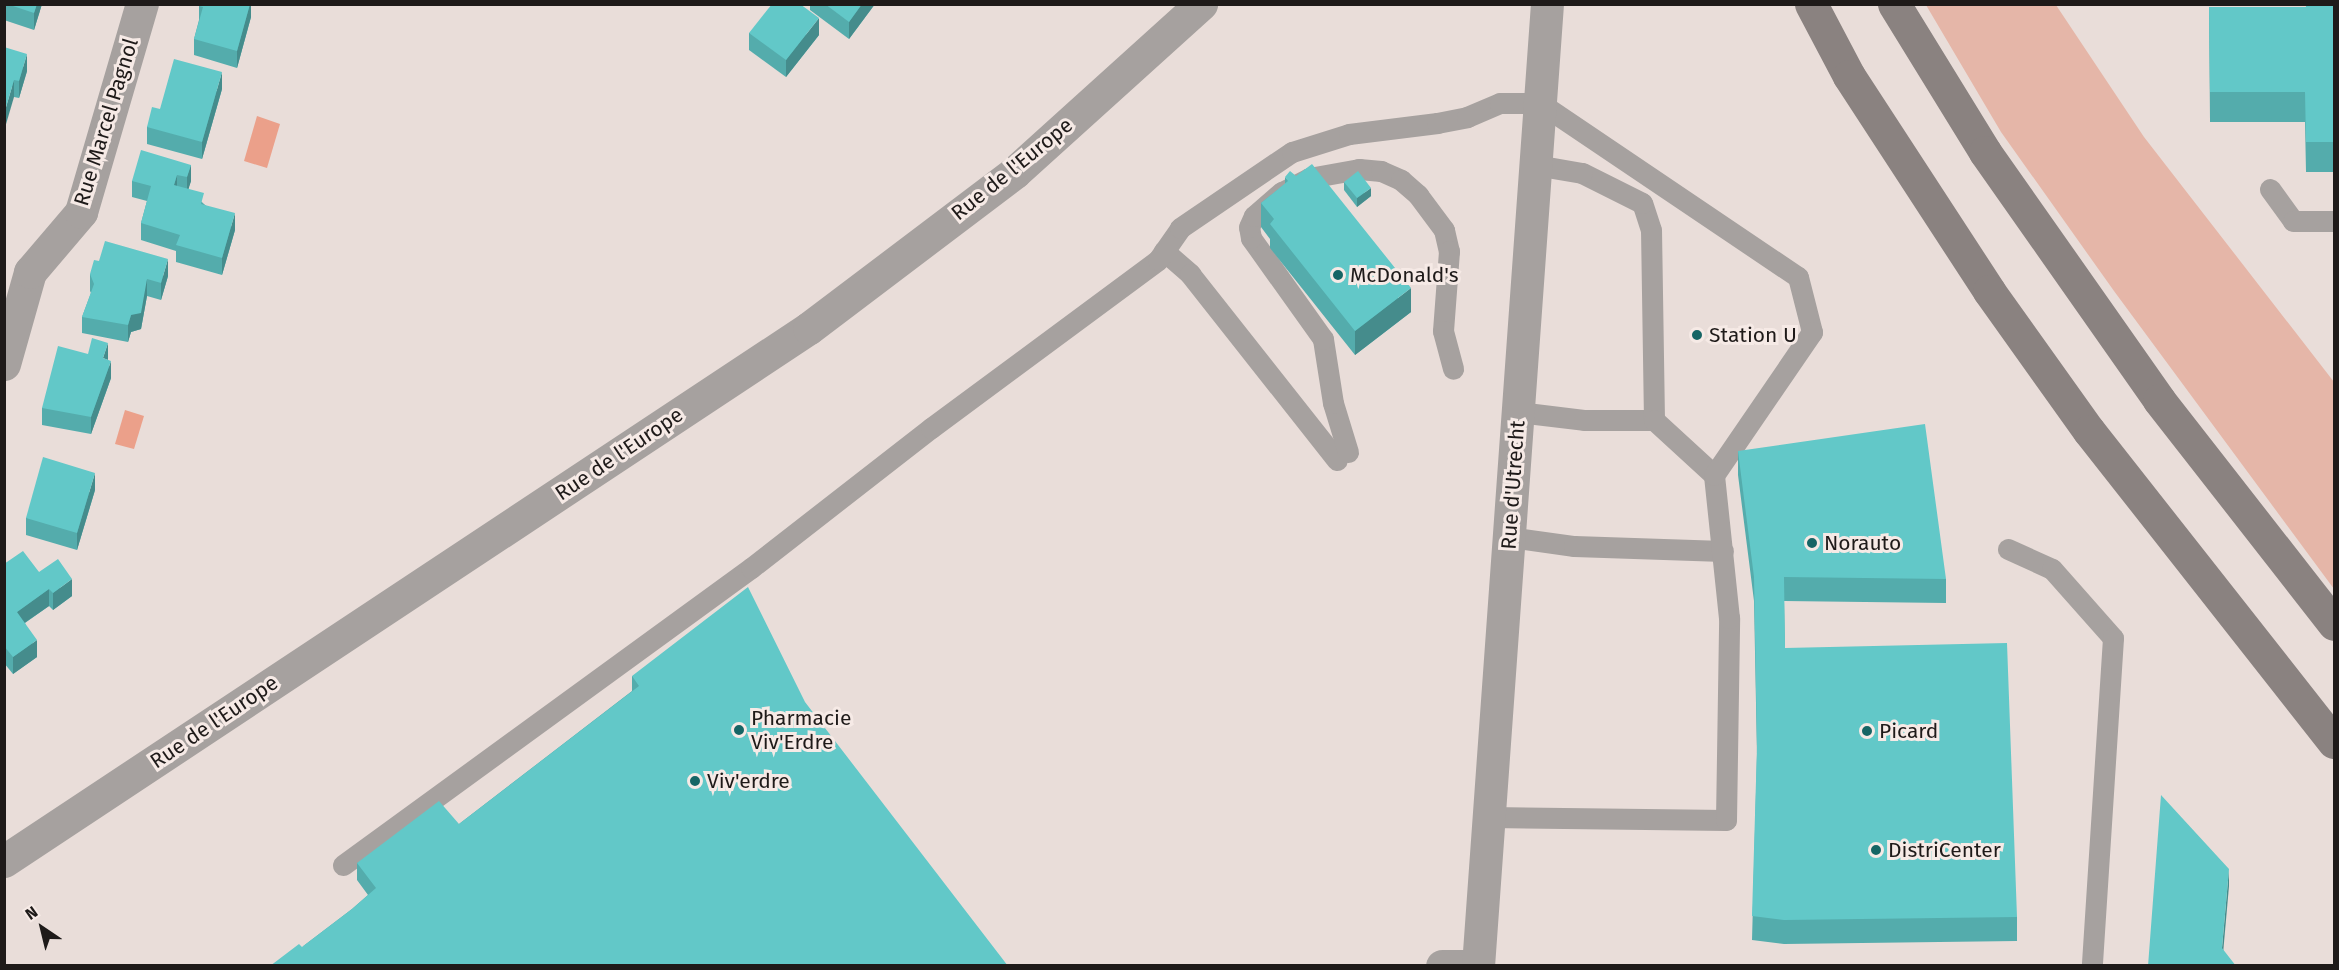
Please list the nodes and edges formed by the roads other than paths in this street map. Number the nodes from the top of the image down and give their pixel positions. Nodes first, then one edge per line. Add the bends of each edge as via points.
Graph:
1 (142, 4) edge
2 (1202, 4) edge
3 (1547, 4) edge
4 (1811, 4) edge
5 (1894, 4) edge
6 (1540, 103) junction
7 (1535, 165) junction
8 (2270, 189) dead end
9 (2334, 221) edge
10 (1164, 251) junction
11 (4, 364) edge
12 (1453, 369) dead end
13 (1518, 412) junction
14 (1654, 420) junction
15 (1714, 476) junction
16 (1509, 537) junction
17 (2008, 549) dead end
18 (1723, 551) junction
19 (2334, 624) edge
20 (2334, 742) edge
21 (1489, 817) junction
22 (4, 861) edge
23 (344, 865) dead end
24 (1442, 966) edge
25 (1468, 966) edge
26 (1478, 966) edge
27 (2092, 966) edge

1 - 11 street, Rue Marcel Pagnol via 81,212 30,272
2 - 22 street, Rue de l'Europe via 1015,172 809,328
3 - 6 street, Rue d'Utrecht
4 - 20 main road via 1849,76 1989,291 2089,431
5 - 19 main road via 1985,152 2159,400
6 - 7 street, Rue d'Utrecht
6 - 10 lane via 1500,103 1467,117 1349,134 1292,152 1180,228
6 - 15 lane via 1798,276 1812,332
7 - 13 street, Rue d'Utrecht
7 - 14 lane via 1582,173 1642,203 1651,230
8 - 9 lane via 2293,221
10 - 12 lane via 1190,274 1342,456 1323,339 1251,238 1249,227 1254,216 1282,192 1309,178 1359,169 1381,171 1401,180 1418,195 1444,230 1449,251 1443,331
10 - 23 lane via 1158,260 931,428 751,568
13 - 14 lane via 1584,420
13 - 16 street, Rue d'Utrecht
14 - 15 lane
15 - 18 lane
16 - 18 lane via 1574,546
16 - 21 street, Rue d'Utrecht
17 - 27 lane via 2052,569 2114,638
18 - 21 lane via 1729,618 1726,820
21 - 26 street, Rue d'Utrecht
24 - 25 street

